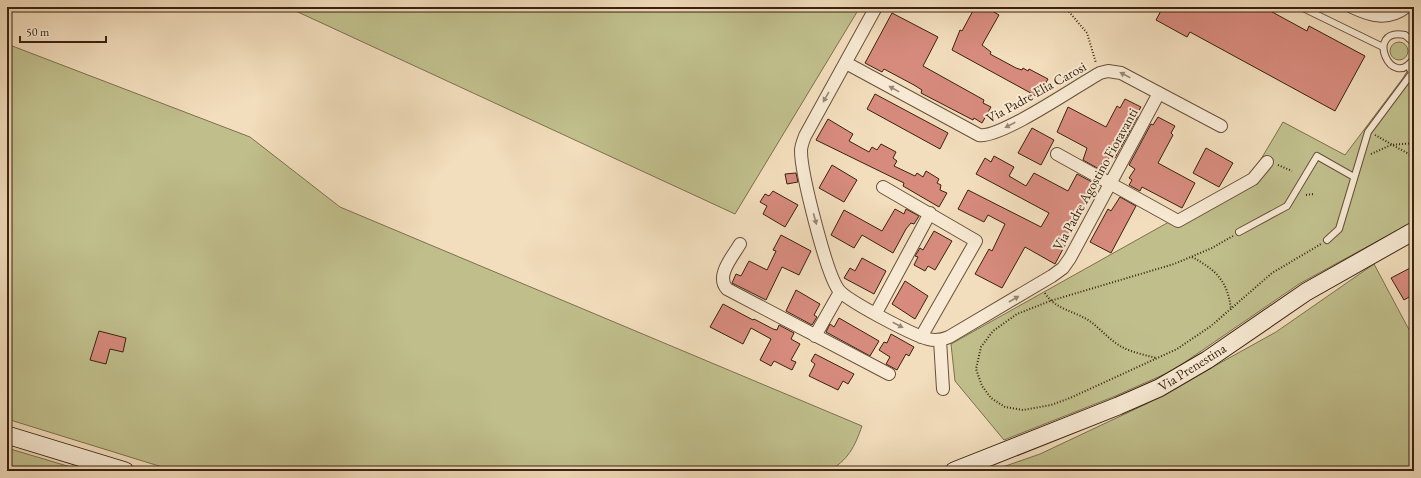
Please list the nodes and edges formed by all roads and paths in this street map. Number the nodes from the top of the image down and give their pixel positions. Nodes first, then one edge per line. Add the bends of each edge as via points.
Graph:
1 (876, 7) edge
2 (1065, 7) edge
3 (1301, 7) edge
4 (1352, 7) edge
5 (1406, 7) edge
6 (1414, 42) edge
7 (1383, 47) junction
8 (1414, 58) edge
9 (846, 63) junction
10 (1408, 65) junction
11 (1100, 73) junction
12 (1159, 93) junction
13 (1221, 126) dead end
14 (1368, 132) junction
15 (1414, 143) edge
16 (1391, 145) junction
17 (1056, 154) dead end
18 (1414, 157) edge
19 (1361, 158) junction
20 (1267, 162) joint
21 (1292, 171) dead end
22 (1354, 177) junction
23 (1111, 185) junction
24 (883, 188) dead end
25 (1313, 194) dead end
26 (1306, 195) dead end
27 (930, 214) junction
28 (1414, 231) edge
29 (1239, 232) joint
30 (1327, 240) joint
31 (740, 244) dead end
32 (1192, 257) junction
33 (840, 292) junction
34 (1050, 301) junction
35 (1231, 310) junction
36 (876, 313) junction
37 (815, 336) junction
38 (921, 337) junction
39 (940, 340) junction
40 (1157, 358) junction
41 (889, 374) dead end
42 (943, 389) dead end
43 (7, 435) edge
44 (125, 471) edge
45 (954, 471) edge

1 - 9 street
2 - 11 path via 1087,33
3 - 7 lane
4 - 5 street via 1383,17
6 - 7 lane via 1400,34 1389,38
7 - 10 lane via 1382,52 1387,62 1397,67
8 - 10 lane
11 -> 9 street, Via Padre Elia Carosi via 1023,118 986,136 977,134
9 -> 33 street via 806,133 801,151 815,219 833,280
10 - 14 lane via 1412,73
12 -> 11 street, Via Padre Elia Carosi via 1118,72
12 - 13 street, Via Padre Elia Carosi
12 - 23 street, Via Padre Agostino Fioravanti
14 - 16 path
14 - 19 lane
15 - 16 path
16 - 18 path
16 - 19 path
17 - 23 street
19 - 22 lane
20 - 21 path
20 - 23 street via 1253,180 1178,221
22 - 29 lane via 1317,156 1287,206
22 - 30 lane via 1339,229
39 -> 23 street, Via Padre Agostino Fioravanti via 1063,268
24 - 27 street
25 - 26 path
27 - 36 street
27 - 38 street via 976,241
28 - 45 main road, Via Prenestina via 1306,292 1207,360 1159,388
29 - 32 path
30 - 35 path via 1272,273
31 - 37 street via 722,277 725,286
32 - 34 path
32 - 35 path via 1214,271 1224,282
33 - 36 street
33 - 37 street
34 - 40 path via 1077,313 1125,349
34 - 40 path via 1018,314 993,331 981,347 976,369 982,386 991,398 1006,407 1023,410 1051,405
35 - 40 path via 1178,349
36 -> 38 street
37 - 41 street
38 - 39 street
39 - 42 street
43 - 44 main road

